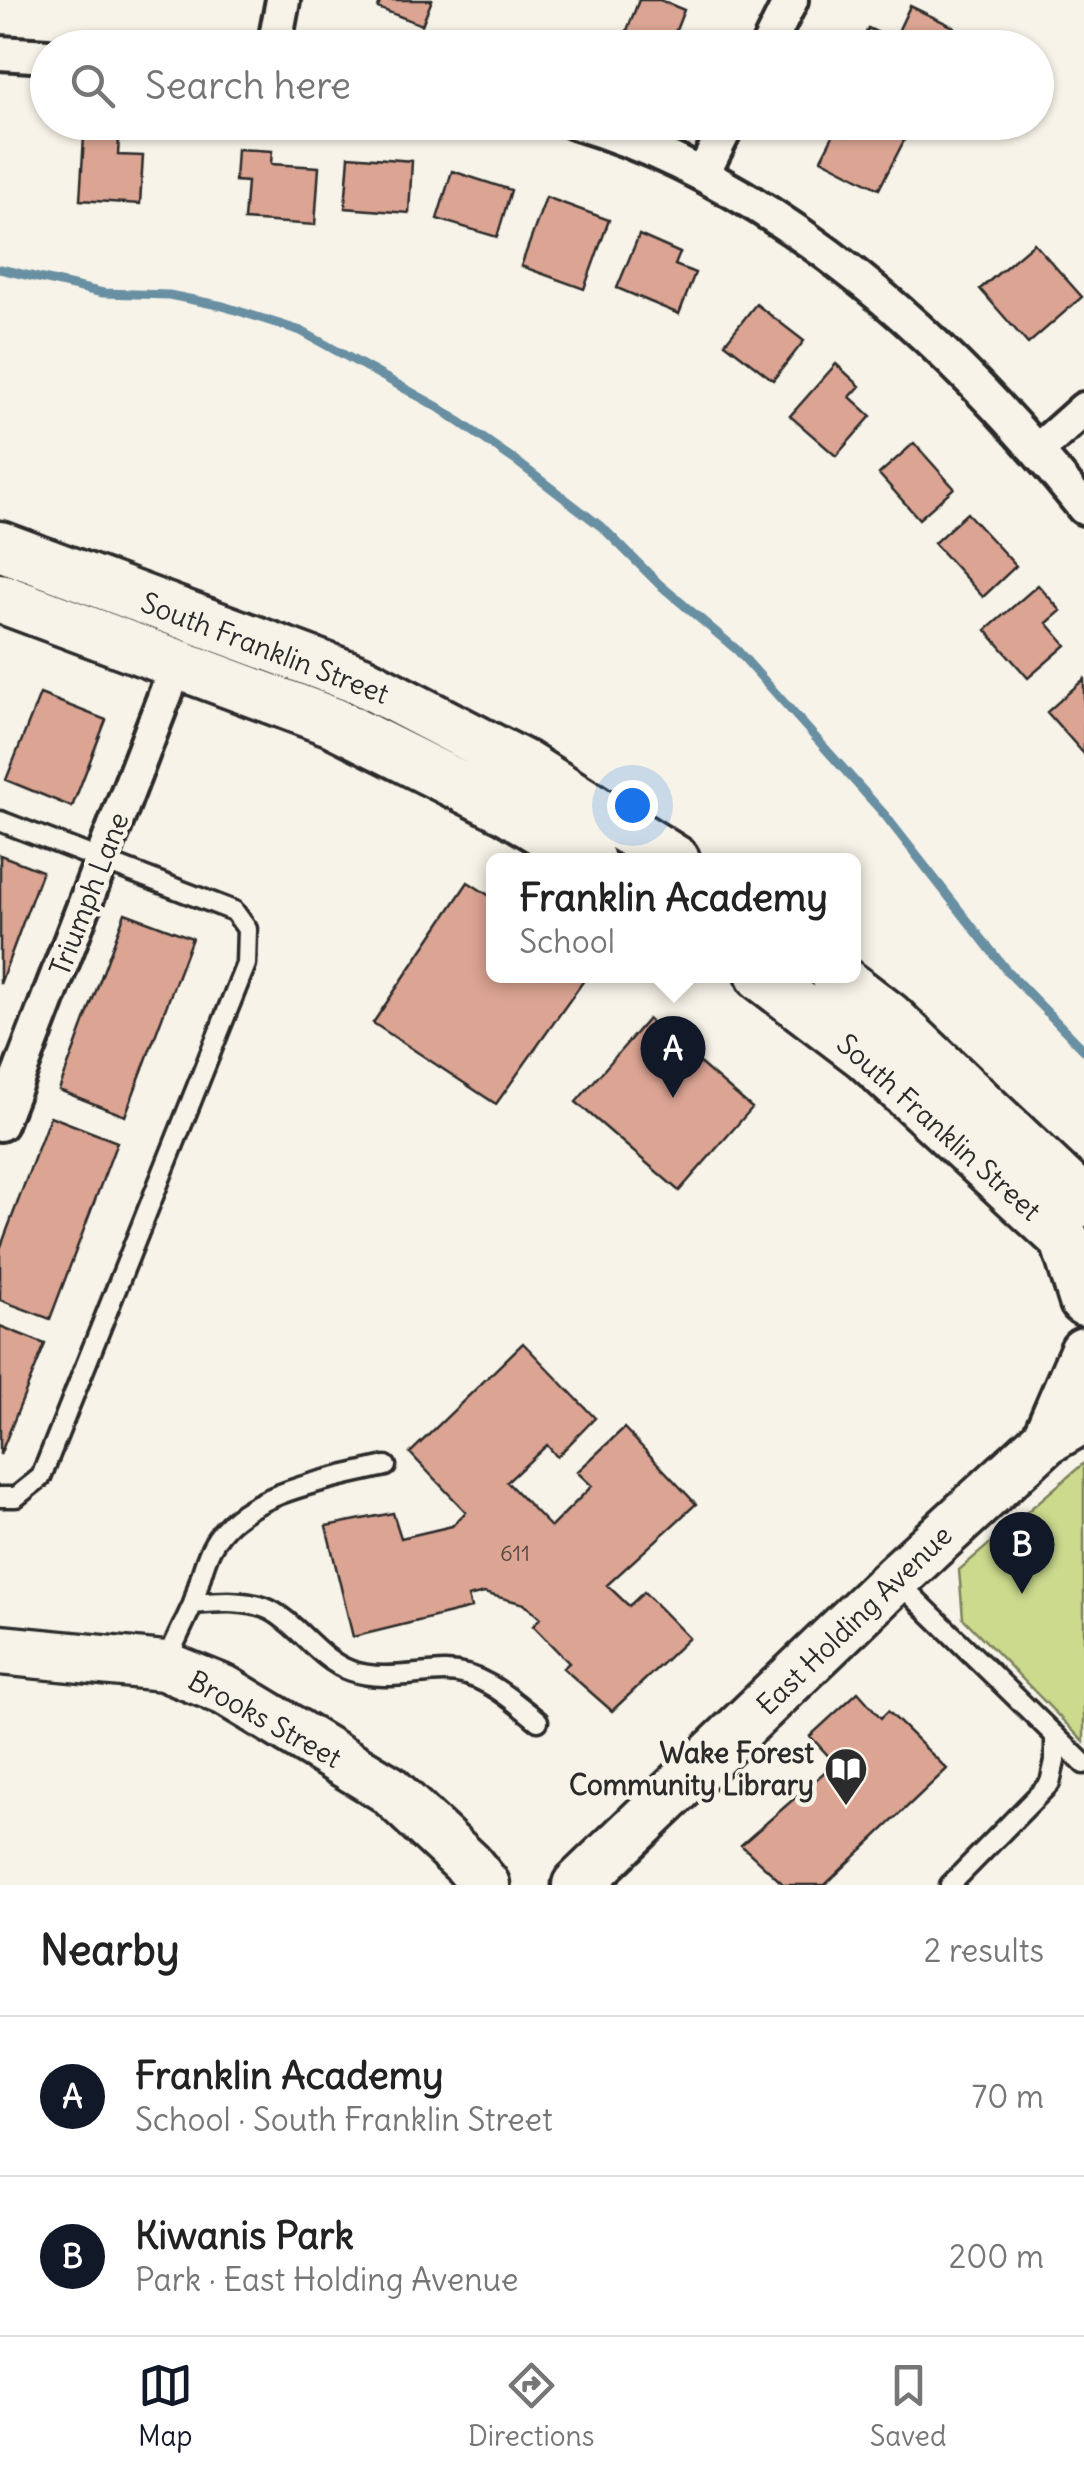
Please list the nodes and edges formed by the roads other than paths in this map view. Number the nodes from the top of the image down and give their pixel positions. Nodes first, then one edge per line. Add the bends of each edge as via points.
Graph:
1 (283, 0) edge
2 (792, 0) edge
3 (277, 30) edge
4 (776, 30) edge
5 (0, 53) edge
6 (30, 55) edge
7 (627, 140) edge
8 (720, 140) edge
9 (703, 174) junction
10 (1084, 409) edge
11 (1038, 450) junction
12 (1084, 508) edge
13 (0, 546) edge
14 (0, 598) edge
15 (177, 664) junction
16 (0, 821) edge
17 (579, 853) edge
18 (664, 853) edge
19 (103, 860) junction
20 (771, 983) edge
21 (845, 983) edge
22 (0, 1124) edge
23 (1084, 1202) edge
24 (1084, 1302) edge
25 (1084, 1352) edge
26 (1065, 1429) edge
27 (386, 1466) dead end
28 (0, 1498) edge
29 (896, 1579) junction
30 (193, 1604) junction
31 (0, 1650) edge
32 (164, 1666) junction
33 (538, 1722) dead end
34 (1056, 1735) junction
35 (1084, 1764) edge
36 (485, 1885) edge
37 (577, 1885) edge
38 (950, 1885) edge

1 - 3 street
2 - 4 street
5 - 6 street
7 - 9 street
8 - 9 street
9 - 11 street via 855,275 946,355
10 - 11 street
11 - 12 street
13 - 18 street, South Franklin Street via 360,680 524,764
14 - 15 street, South Franklin Street
15 - 17 street, South Franklin Street via 333,722
15 - 19 street, Triumph Lane
16 - 19 lane
19 - 22 street, Triumph Lane
19 - 28 lane via 234,911 247,929 246,964 40,1478 16,1497
20 - 24 street, South Franklin Street via 866,1056 1065,1240
21 - 23 street, South Franklin Street
25 - 26 street, East Holding Avenue
26 - 29 street, East Holding Avenue
27 - 30 lane via 248,1507 214,1542
29 - 34 lane
29 - 37 street, East Holding Avenue
30 - 32 lane
30 - 33 lane via 224,1601 270,1610 350,1670 396,1677 448,1672 497,1687
31 - 32 street, Brooks Street
32 - 36 street, Brooks Street via 226,1691 388,1788
34 - 35 lane
34 - 38 lane via 1050,1783

